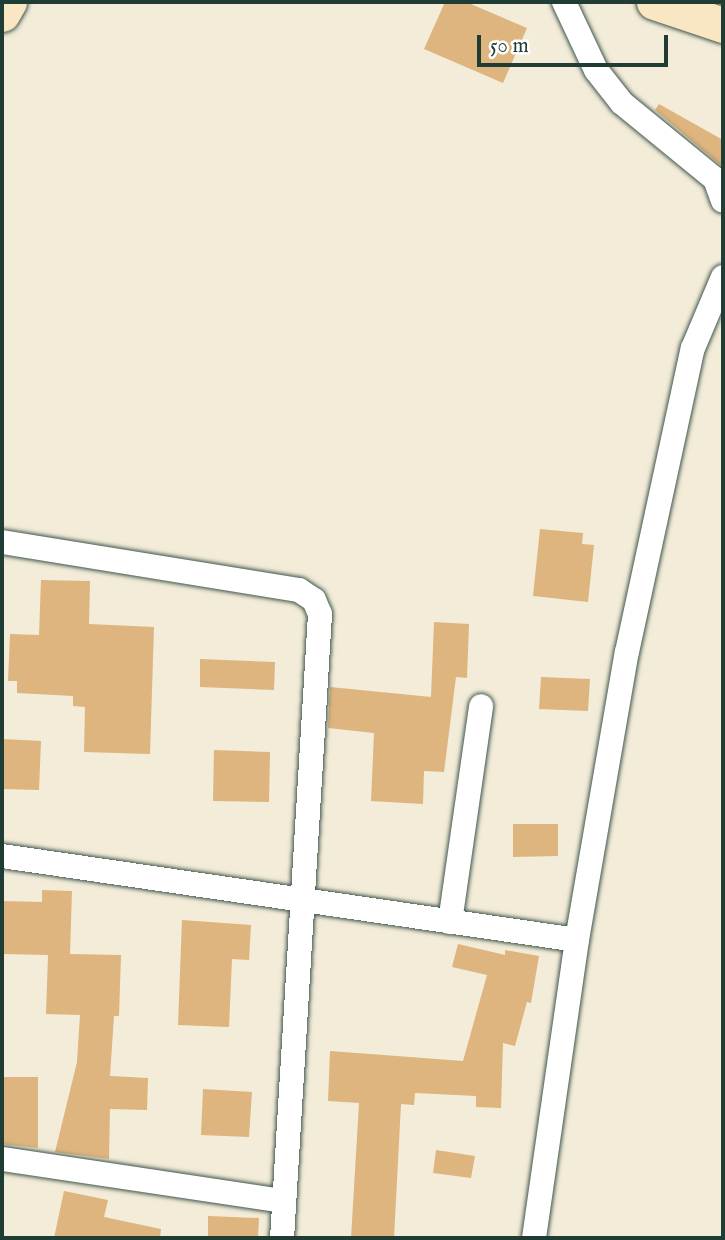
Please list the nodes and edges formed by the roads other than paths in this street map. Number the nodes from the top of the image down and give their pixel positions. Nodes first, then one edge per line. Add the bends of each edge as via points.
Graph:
1 (9, 2) edge
2 (564, 2) edge
3 (654, 2) edge
4 (2, 14) edge
5 (723, 26) edge
6 (723, 201) edge
7 (723, 277) edge
8 (2, 542) edge
9 (481, 706) dead end
10 (2, 856) edge
11 (305, 903) junction
12 (450, 922) junction
13 (577, 940) junction
14 (2, 1159) edge
15 (283, 1201) junction
16 (282, 1238) edge
17 (534, 1238) edge

1 - 4 street
2 - 6 street via 596,70 622,103 715,179
3 - 5 street
7 - 13 street via 693,348 627,653
8 - 11 street via 299,590 314,600 320,614
9 - 12 street
10 - 11 street
11 - 12 street
11 - 15 street
12 - 13 street
13 - 17 street
14 - 15 street
15 - 16 street

